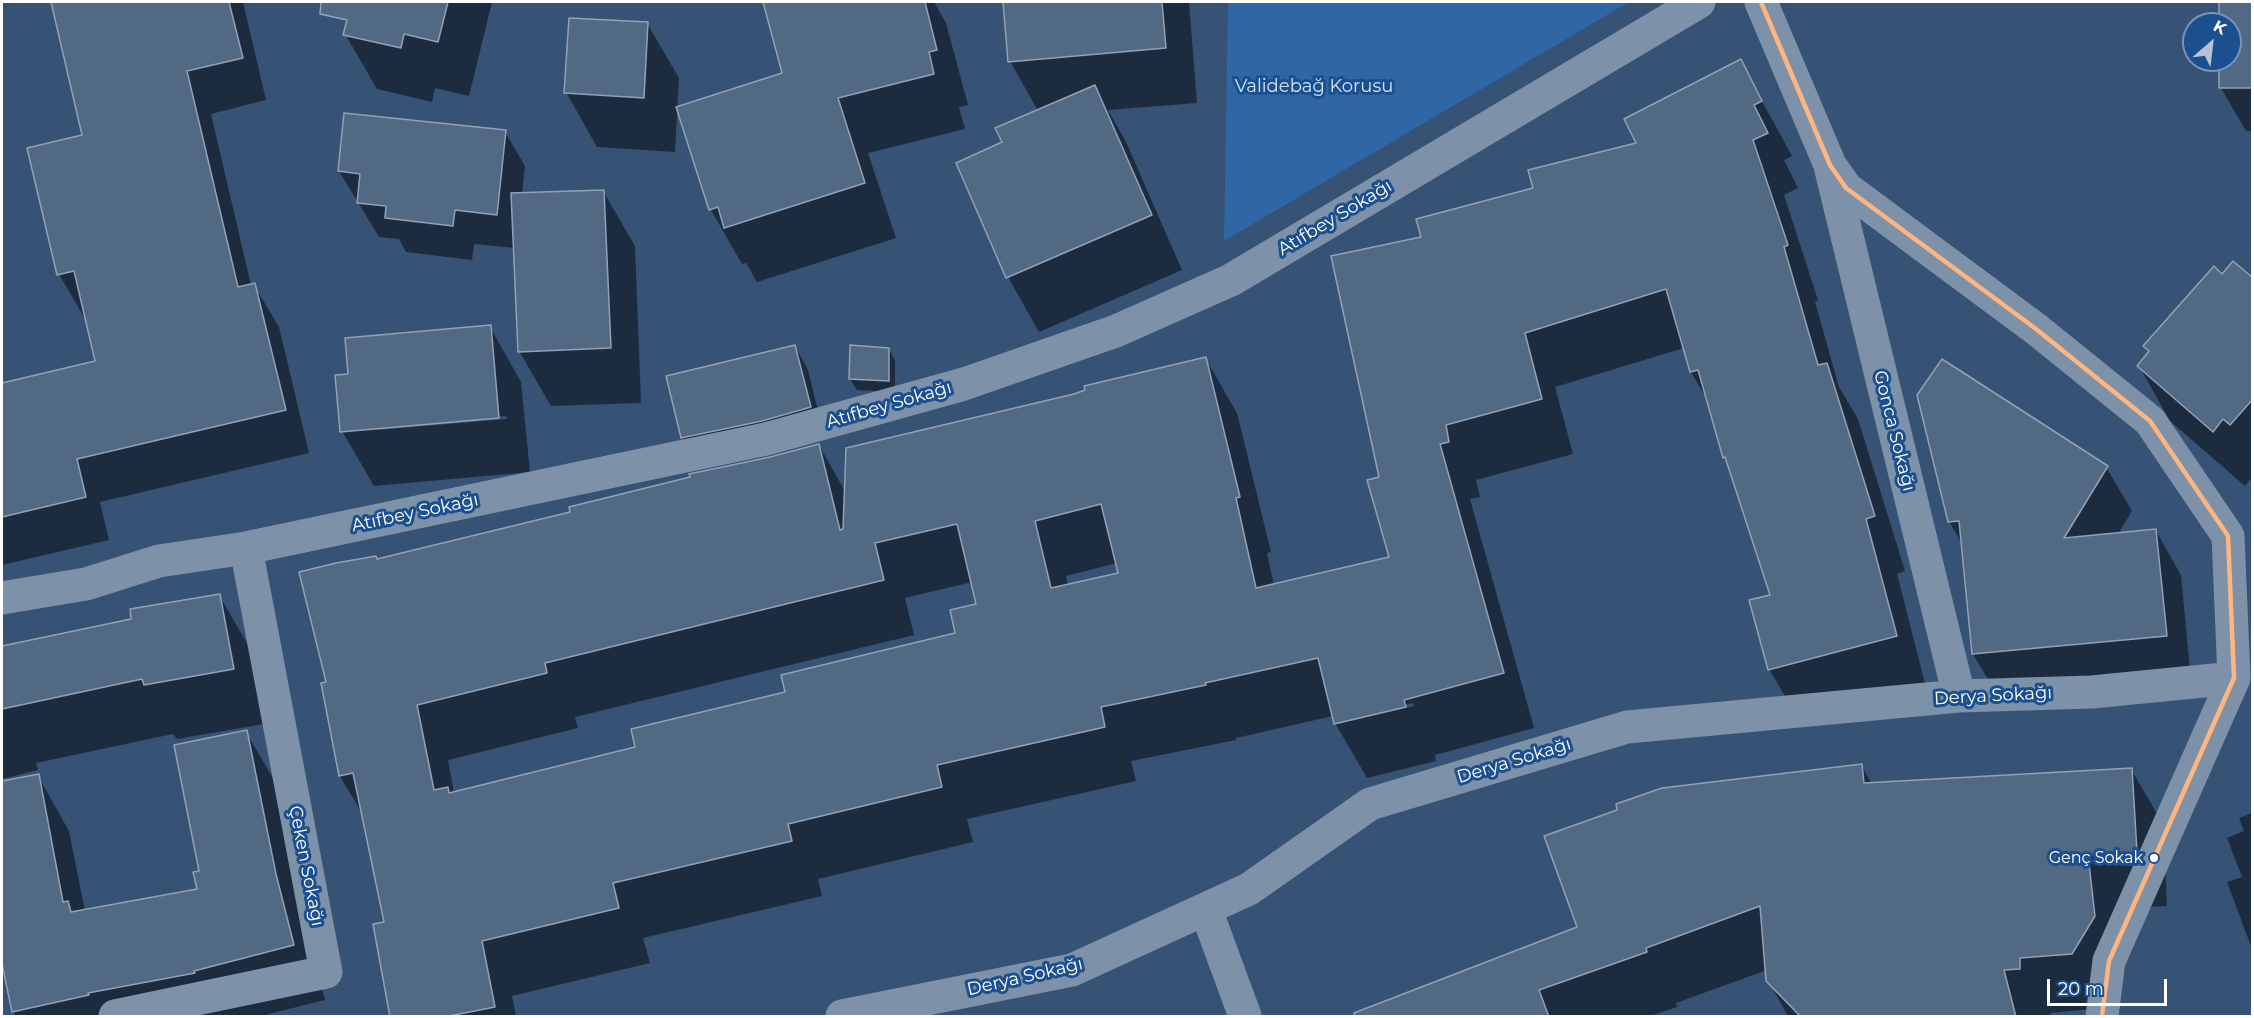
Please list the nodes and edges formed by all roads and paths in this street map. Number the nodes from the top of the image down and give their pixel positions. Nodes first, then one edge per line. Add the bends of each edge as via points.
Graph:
1 (1699, 2) edge
2 (1761, 2) edge
3 (1830, 165) junction
4 (246, 548) junction
5 (2, 598) edge
6 (2234, 678) junction
7 (1959, 696) junction
8 (1206, 910) junction
9 (115, 1017) edge
10 (842, 1017) edge
11 (1245, 1017) edge
12 (2102, 1017) edge

1 - 4 street, Atıfbey Sokağı via 1231,280 1116,331 964,384 766,439
2 - 3 street
3 - 6 street via 1846,188 2036,329 2150,421 2228,536
3 - 7 street, Gonca Sokağı
4 - 5 street, Atıfbey Sokağı via 159,561 86,584
4 - 9 street, Çeken Sokağı via 326,972
6 - 7 street, Derya Sokağı via 2092,692
6 - 12 street via 2109,961
7 - 8 street, Derya Sokağı via 1627,727 1370,804 1249,889
8 - 10 street, Derya Sokağı via 1072,970
8 - 11 street

